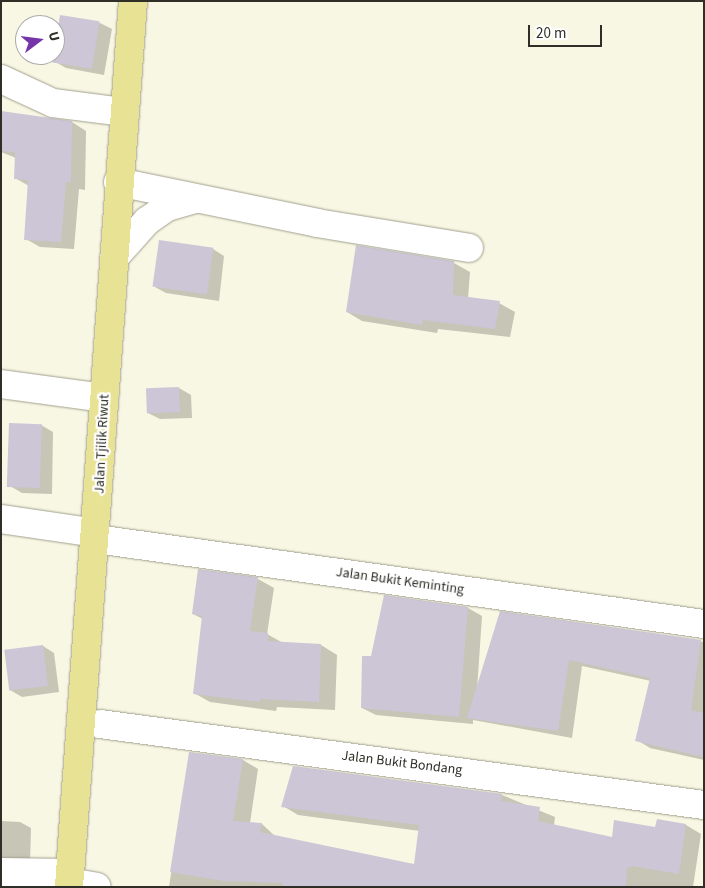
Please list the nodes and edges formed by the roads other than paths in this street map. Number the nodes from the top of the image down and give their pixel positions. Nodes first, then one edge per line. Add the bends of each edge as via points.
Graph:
1 (133, 1) edge
2 (1, 79) edge
3 (124, 112) junction
4 (118, 182) junction
5 (197, 199) junction
6 (469, 248) dead end
7 (114, 258) junction
8 (1, 384) edge
9 (104, 398) junction
10 (1, 519) edge
11 (96, 536) junction
12 (704, 624) edge
13 (100, 724) dead end
14 (704, 806) edge
15 (1, 872) edge
16 (69, 881) edge
17 (97, 887) edge

1 - 3 highway, Jalan Tjilik Riwut
2 - 3 street via 53,103
3 - 4 highway, Jalan Tjilik Riwut
4 - 5 street
4 - 7 highway, Jalan Tjilik Riwut
5 - 6 street
5 - 7 street via 167,207 147,221
7 - 9 highway, Jalan Tjilik Riwut
8 - 9 street
9 - 11 highway, Jalan Tjilik Riwut
10 - 11 street, Jalan Bukit Keminting
11 - 12 street, Jalan Bukit Keminting
11 - 16 highway, Jalan Tjilik Riwut via 78,716
13 - 14 street, Jalan Bukit Bondang
15 - 16 street
16 - 17 street

